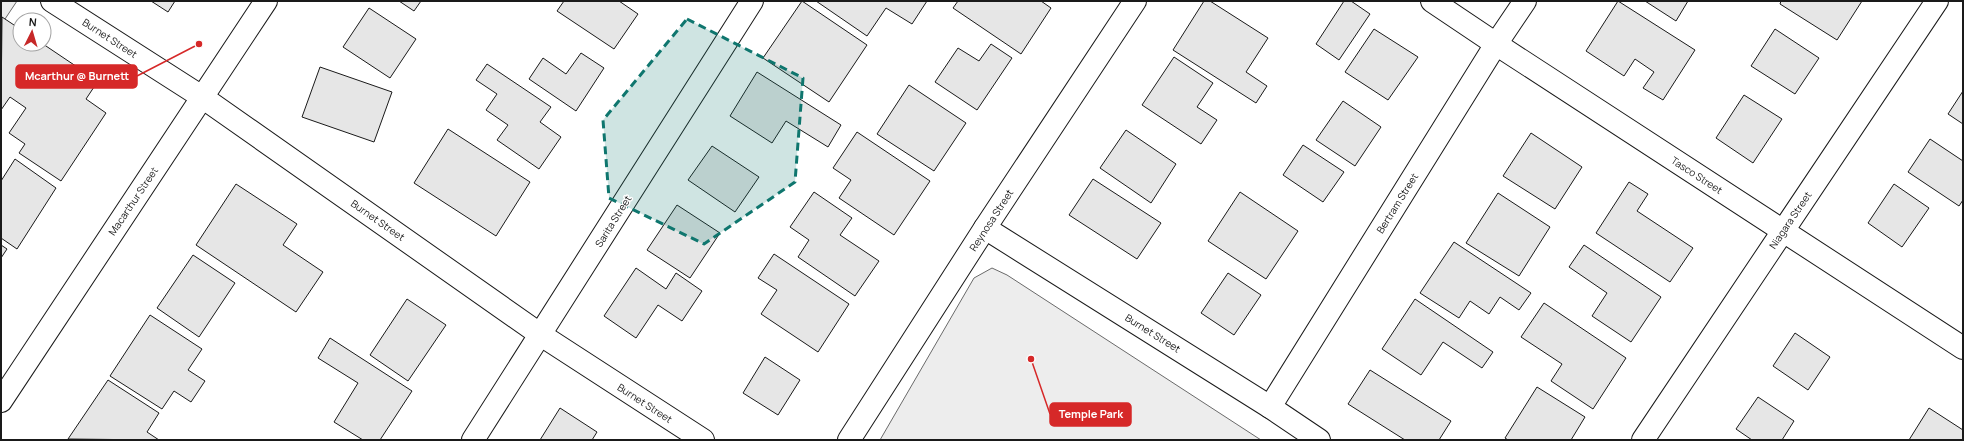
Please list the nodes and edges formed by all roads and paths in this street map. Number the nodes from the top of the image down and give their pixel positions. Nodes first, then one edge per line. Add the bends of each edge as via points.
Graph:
1 (52, 1) edge
2 (266, 1) edge
3 (752, 1) edge
4 (1135, 1) edge
5 (1432, 1) edge
6 (1526, 1) edge
7 (1937, 1) edge
8 (1496, 44) junction
9 (202, 97) junction
10 (985, 228) junction
11 (1783, 231) junction
12 (541, 335) junction
13 (1963, 348) edge
14 (1, 400) edge
15 (1270, 407) junction
16 (473, 440) edge
17 (703, 440) edge
18 (849, 440) edge
19 (1319, 440) edge
20 (1644, 440) edge

1 - 9 street, Burnet Street
2 - 9 street, Macarthur Street
3 - 12 street, Sarita Street
4 - 10 street, Reynosa Street
5 - 8 street, Tasco Street
6 - 8 street, Bertram Street
7 - 11 street, Niagara Street
8 - 11 street, Tasco Street
8 - 15 street, Bertram Street
9 - 12 street, Burnet Street
9 - 14 street, Macarthur Street
10 - 15 street, Burnet Street
10 - 18 street, Reynosa Street
11 - 13 street, Tasco Street
11 - 20 street, Niagara Street
12 - 16 street, Sarita Street
12 - 17 street, Burnet Street
15 - 19 street, Burnet Street

